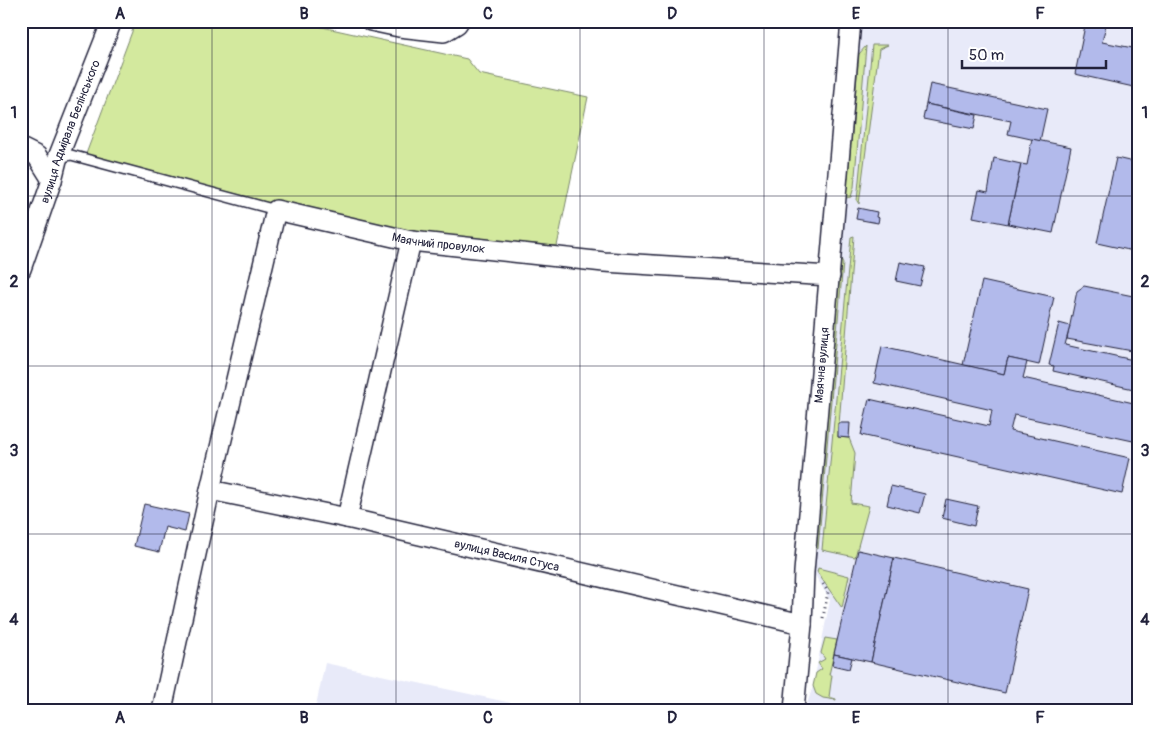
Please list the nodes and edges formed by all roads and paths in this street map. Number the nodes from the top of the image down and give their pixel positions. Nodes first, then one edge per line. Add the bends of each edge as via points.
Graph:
1 (112, 21) edge
2 (372, 21) edge
3 (459, 21) edge
4 (851, 21) edge
5 (21, 148) edge
6 (57, 160) junction
7 (52, 180) junction
8 (276, 210) junction
9 (411, 241) junction
10 (21, 269) edge
11 (830, 276) junction
12 (210, 490) junction
13 (347, 518) junction
14 (802, 624) junction
15 (162, 710) edge
16 (794, 710) edge

1 - 6 street, вулиця Адмірала Белінського
2 - 3 street via 444,32
4 - 11 street, Маячна вулиця
5 - 7 street via 37,156
6 - 7 street, вулиця Адмірала Белінського
6 - 8 lane, Маячний провулок via 71,155
7 - 10 street, вулиця Адмірала Белінського
8 - 9 street, Маячний провулок
8 - 12 street
9 - 11 street, Маячний провулок via 604,262
9 - 13 street
11 - 14 street, Маячна вулиця
12 - 13 street, вулиця Василя Стуса
12 - 15 street
13 - 14 street, вулиця Василя Стуса
14 - 16 street, Маячна вулиця

